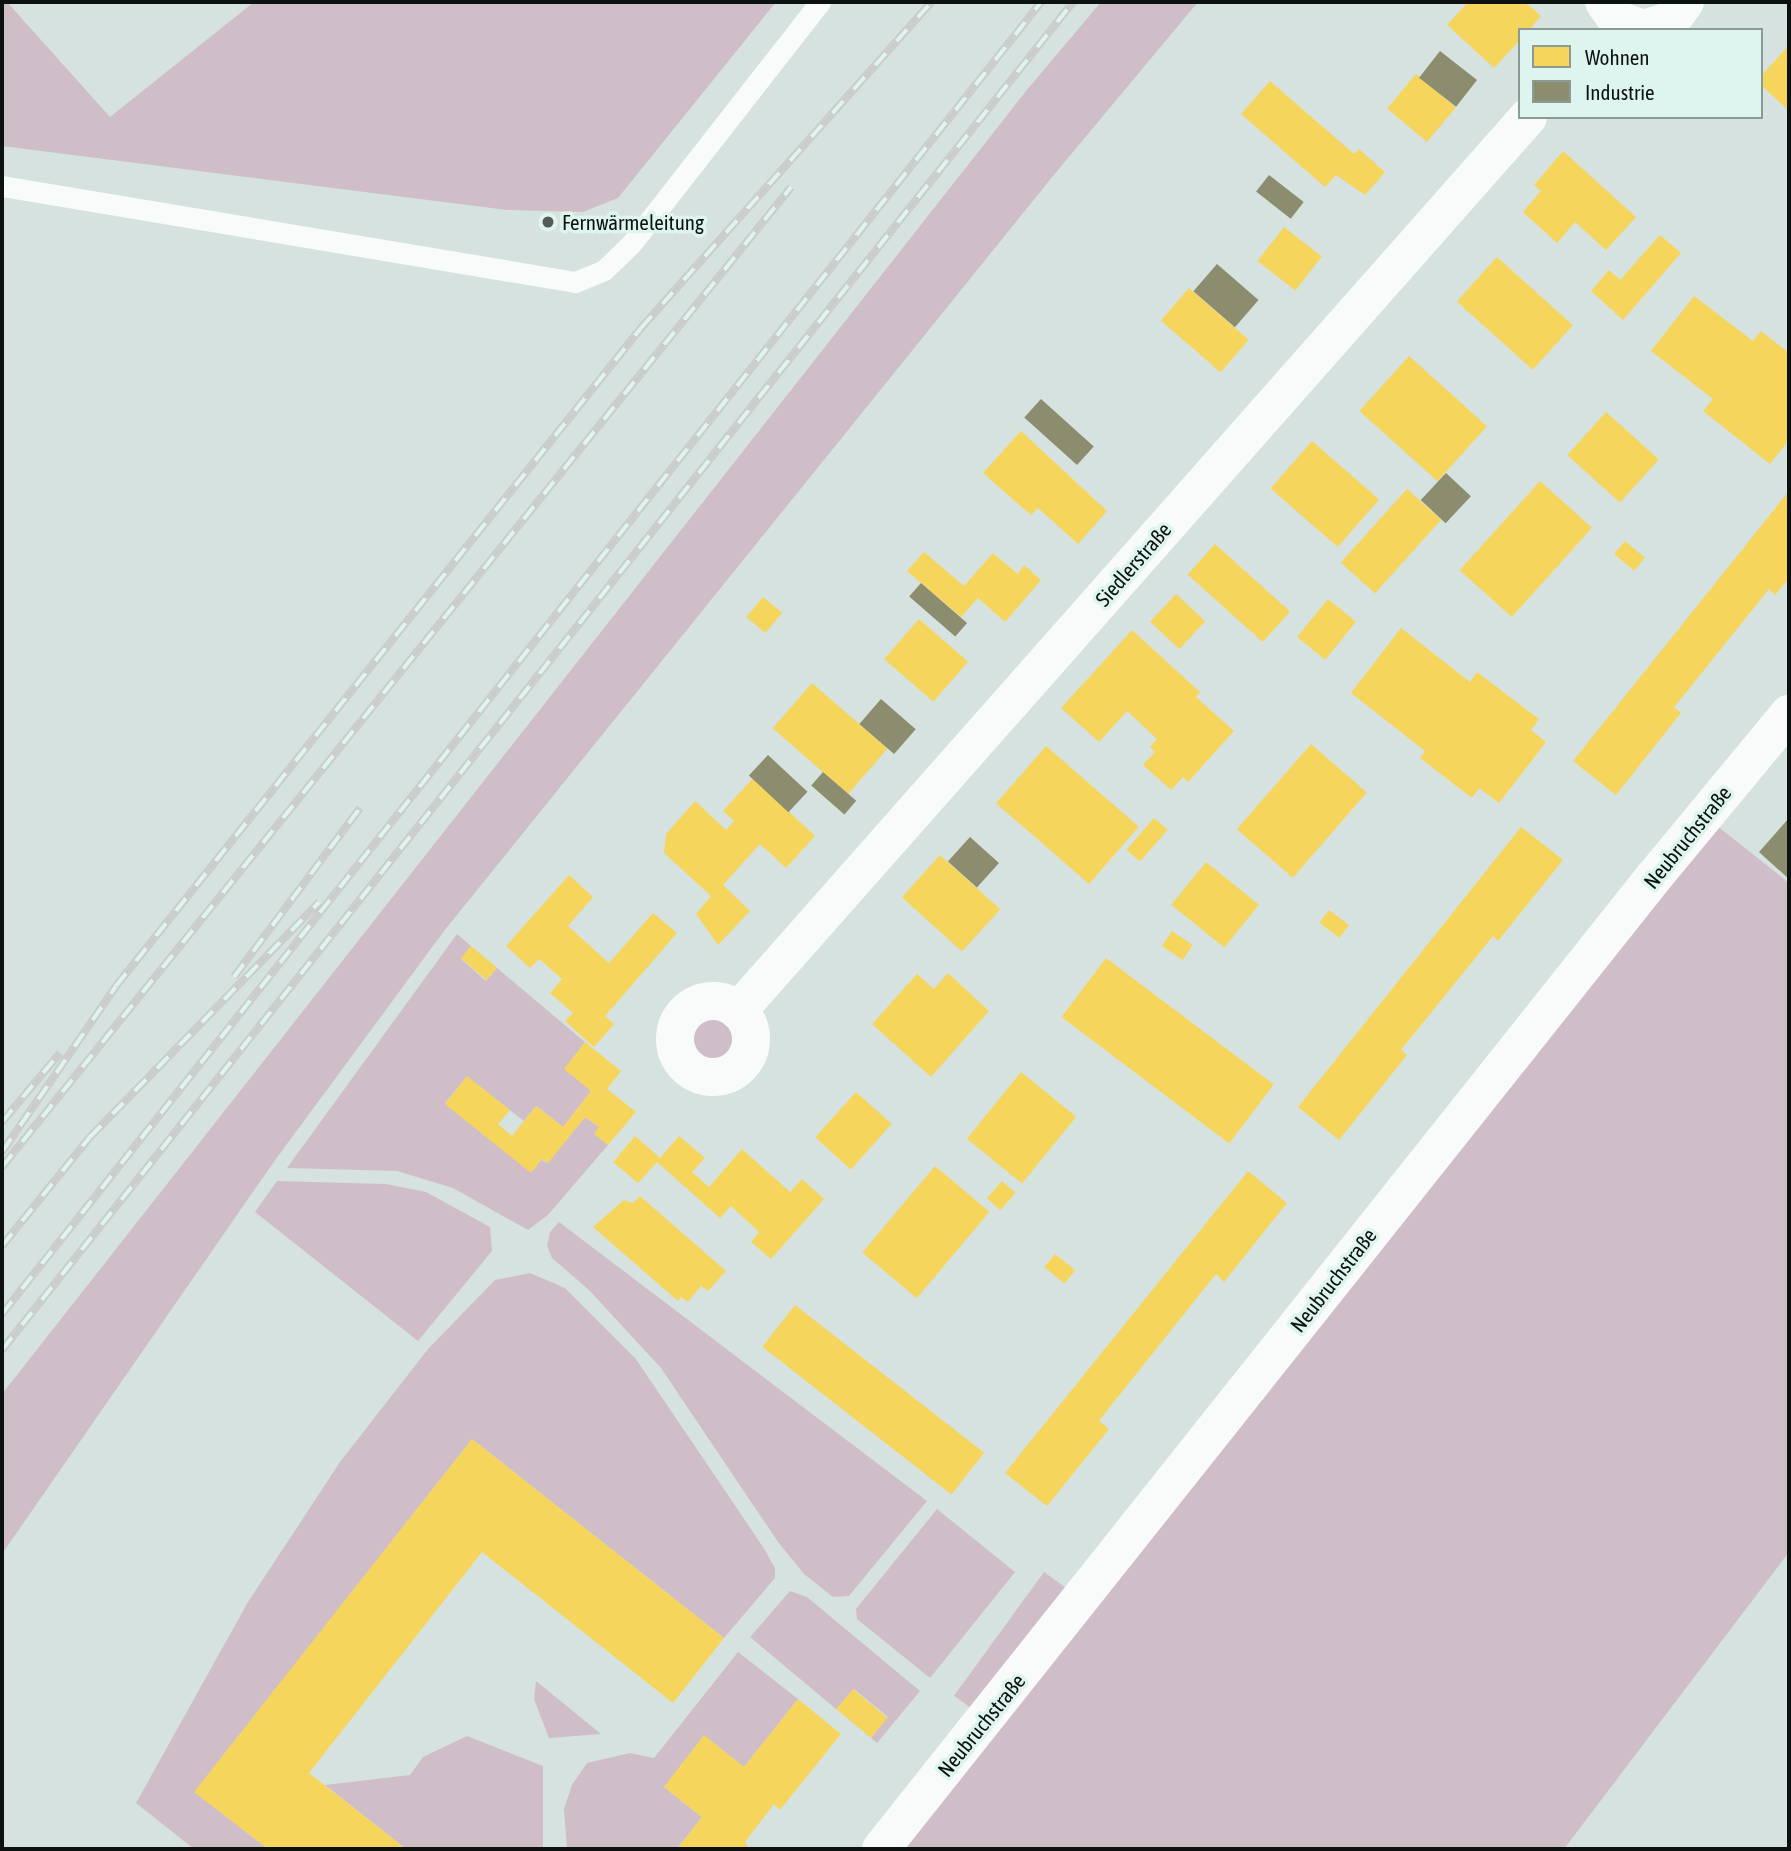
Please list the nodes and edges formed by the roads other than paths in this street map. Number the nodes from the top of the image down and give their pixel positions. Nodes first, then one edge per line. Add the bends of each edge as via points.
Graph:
1 (820, 2) edge
2 (1685, 2) edge
3 (1608, 17) edge
4 (1526, 119) edge
5 (2, 186) edge
6 (1789, 714) edge
7 (738, 1011) dead end
8 (881, 1849) edge

1 - 5 lane via 631,244 604,270 575,282
2 - 3 street via 1672,20 1658,27 1636,28
4 - 7 street, Siedlerstraße
6 - 8 street, Neubruchstraße via 1654,877

